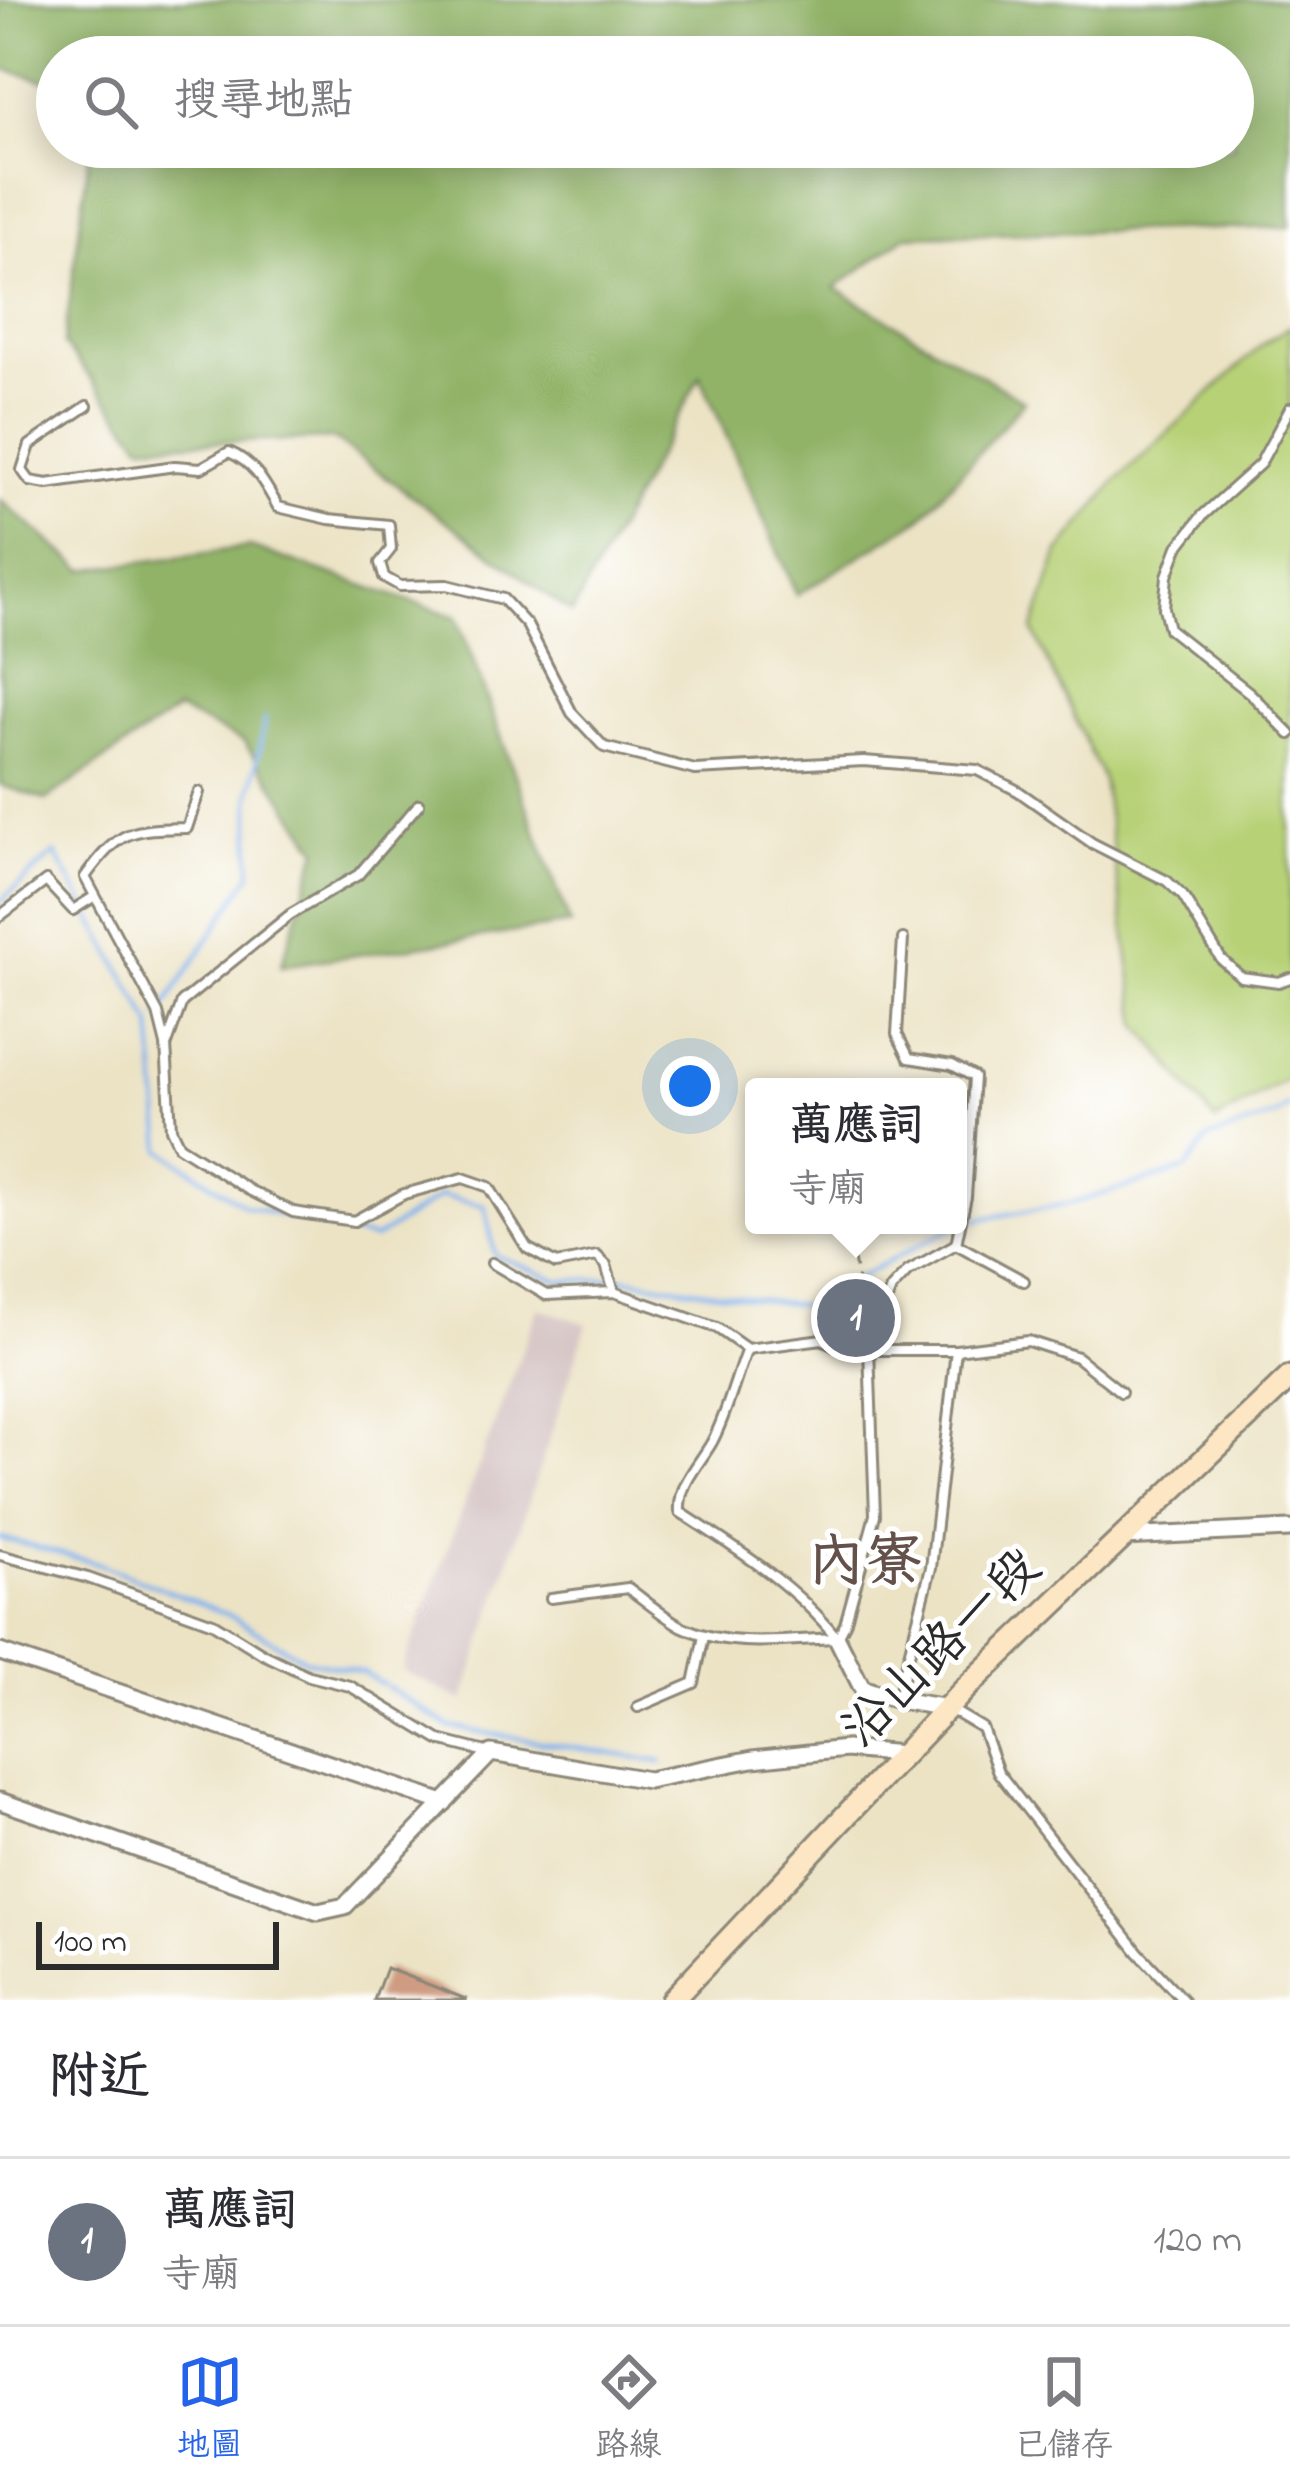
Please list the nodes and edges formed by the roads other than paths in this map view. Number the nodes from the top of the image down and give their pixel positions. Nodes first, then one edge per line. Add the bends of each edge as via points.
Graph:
1 (87, 406) dead end
2 (1290, 408) edge
3 (1290, 734) edge
4 (199, 792) dead end
5 (419, 804) dead end
6 (92, 898) junction
7 (0, 916) edge
8 (903, 939) dead end
9 (1290, 978) edge
10 (166, 1045) junction
11 (967, 1169) edge
12 (959, 1234) edge
13 (957, 1241) junction
14 (492, 1263) dead end
15 (1024, 1281) dead end
16 (614, 1290) junction
17 (869, 1348) junction
18 (746, 1349) junction
19 (956, 1350) junction
20 (1290, 1377) edge
21 (1121, 1392) dead end
22 (1290, 1529) edge
23 (1120, 1537) junction
24 (0, 1555) edge
25 (551, 1598) dead end
26 (704, 1636) junction
27 (837, 1638) junction
28 (0, 1652) edge
29 (898, 1700) junction
30 (638, 1707) dead end
31 (948, 1708) junction
32 (491, 1753) junction
33 (902, 1754) junction
34 (0, 1801) edge
35 (444, 1803) junction
36 (672, 2000) edge
37 (1183, 2000) edge

1 - 9 lane via 30,445 22,470 30,481 201,468 230,452 260,474 278,507 389,525 391,549 380,563 384,577 400,586 446,585 503,599 527,625 572,713 604,747 694,770 864,761 976,770 1168,881 1241,977
2 - 3 lane via 1260,464 1178,547 1163,608 1169,629
4 - 6 lane via 187,828 132,830 100,856 85,877
5 - 10 lane via 358,875 290,914 182,1002
6 - 7 lane via 73,910 46,881
6 - 10 lane via 158,1013
8 - 11 lane via 897,1034 909,1058 974,1077
10 - 16 lane via 178,1146 248,1190 293,1212 354,1221 404,1194 463,1178 489,1187 527,1248 556,1264 597,1256
12 - 13 lane
13 - 15 lane
13 - 17 lane via 891,1289
14 - 16 lane via 546,1294
16 - 18 lane via 718,1328
17 - 18 lane via 844,1350 822,1340
17 - 19 lane
17 - 27 lane via 875,1515
18 - 27 lane via 680,1512 742,1552
19 - 21 lane via 1028,1341 1077,1357
19 - 29 lane via 931,1568
20 - 23 main road, 沿山路一段
22 - 23 street
23 - 31 main road, 沿山路一段
24 - 32 lane via 213,1622 309,1676 350,1686 439,1740
25 - 26 lane via 628,1588
26 - 27 lane
26 - 30 lane via 694,1683
27 - 29 street via 862,1688
28 - 35 street
29 - 31 street
31 - 33 main road, 沿山路一段
31 - 37 lane via 982,1728 998,1772
32 - 33 street via 647,1780 846,1749
32 - 35 street
33 - 36 main road, 沿山路一段
34 - 35 street via 318,1912 344,1906

